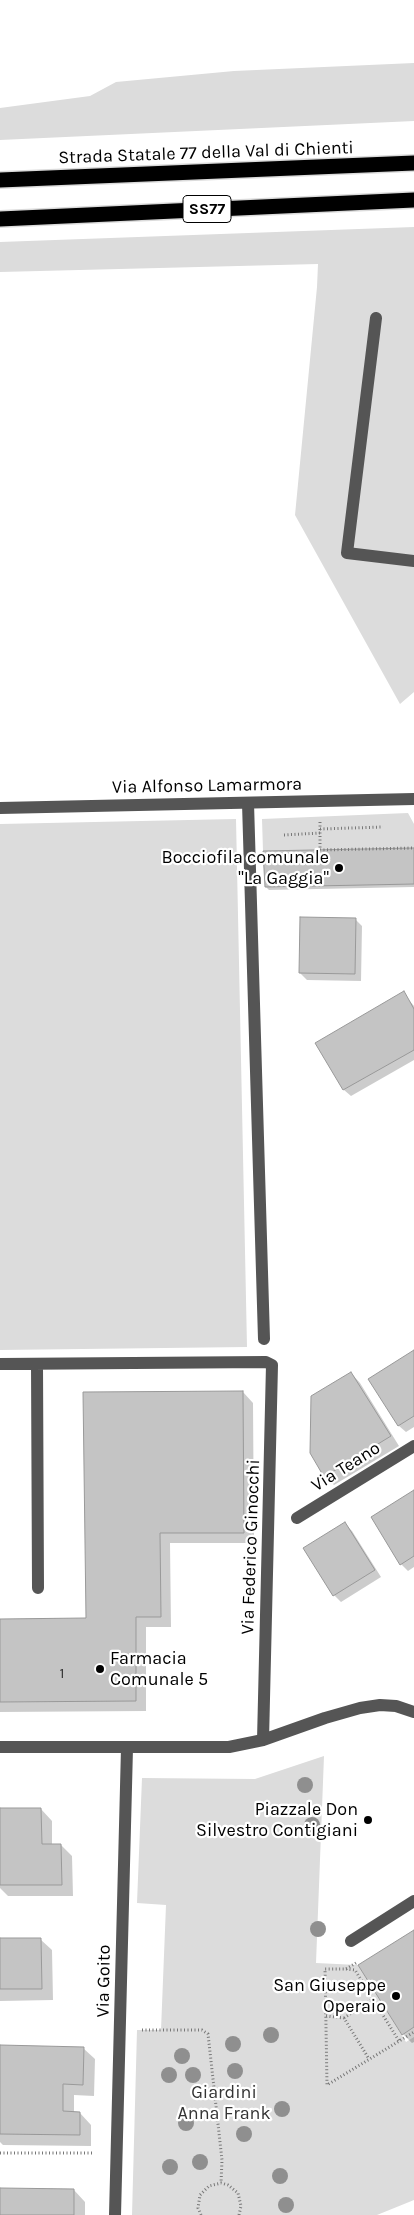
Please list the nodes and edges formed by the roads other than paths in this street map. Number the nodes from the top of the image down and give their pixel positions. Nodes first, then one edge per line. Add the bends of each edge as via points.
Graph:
1 (414, 163) edge
2 (0, 180) edge
3 (414, 200) edge
4 (0, 219) edge
5 (376, 318) dead end
6 (414, 561) edge
7 (414, 799) edge
8 (248, 803) junction
9 (0, 808) edge
10 (264, 1340) dead end
11 (0, 1364) edge
12 (37, 1364) junction
13 (414, 1446) edge
14 (297, 1518) dead end
15 (38, 1588) dead end
16 (414, 1712) edge
17 (264, 1740) junction
18 (0, 1747) edge
19 (127, 1748) junction
20 (414, 1901) edge
21 (351, 1941) dead end
22 (115, 2215) edge

1 - 2 highway, Strada Statale 77 della Val di Chienti / SS77
3 - 4 highway, SS77
5 - 6 street via 347,553
7 - 8 street, Via Alfonso Lamarmora
8 - 9 street, Via Alfonso Lamarmora
8 - 10 street
11 - 12 street, Via Federico Ginocchi
12 - 15 street
12 - 17 street, Via Federico Ginocchi via 266,1362 272,1365
13 - 14 street, Via Teano
16 - 17 street via 396,1706 360,1708
17 - 19 street via 214,1748
18 - 19 street
19 - 22 street, Via Goito
20 - 21 street

